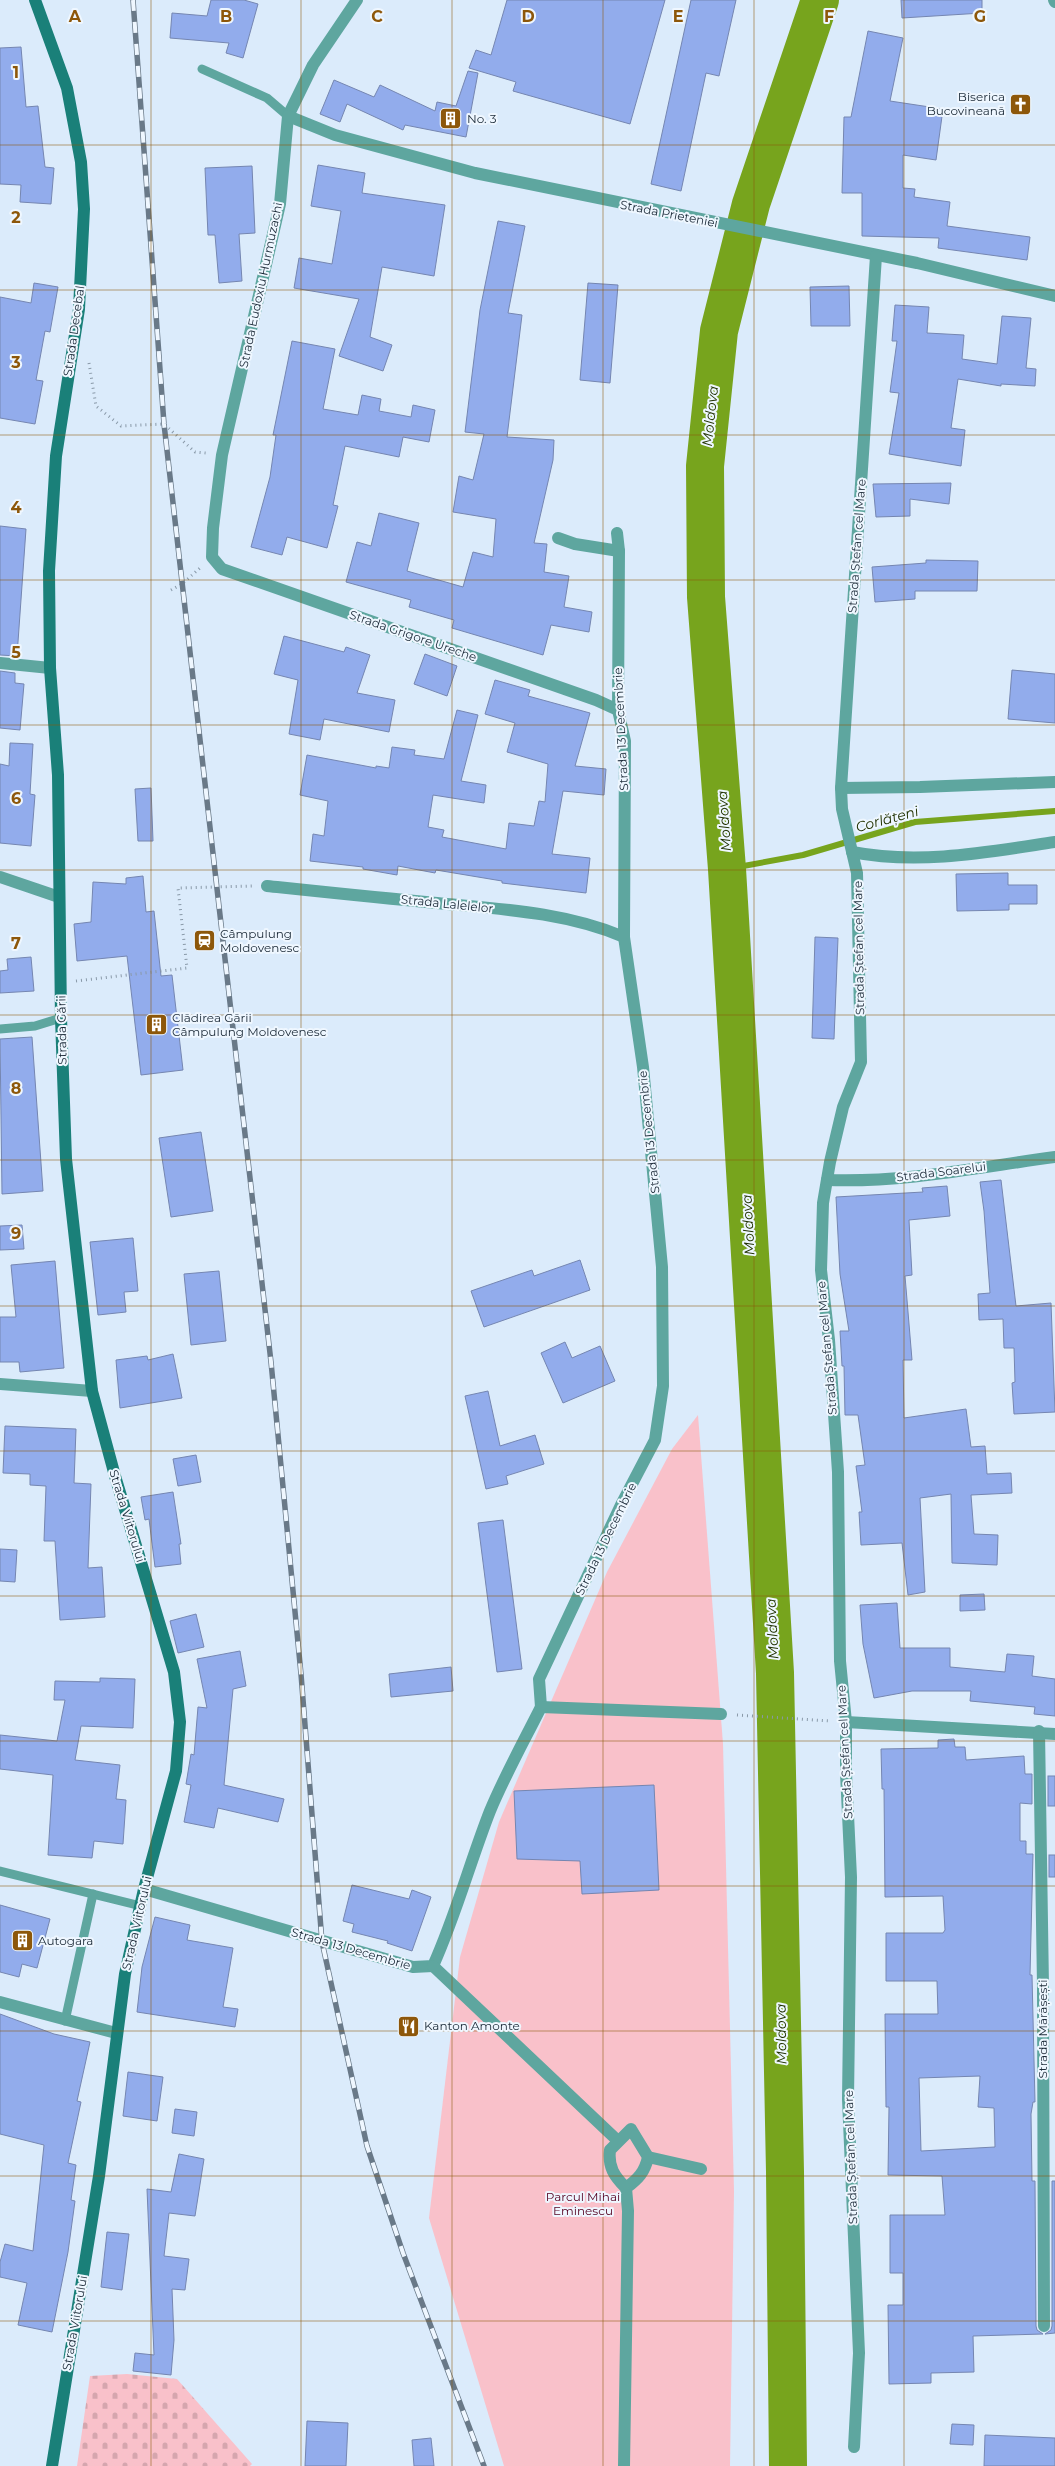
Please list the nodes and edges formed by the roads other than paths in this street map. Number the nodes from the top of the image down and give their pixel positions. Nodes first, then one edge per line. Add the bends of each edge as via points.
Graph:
1 (35, 0) edge
2 (357, 0) edge
3 (202, 69) dead end
4 (288, 116) junction
5 (876, 256) junction
6 (1055, 296) edge
7 (617, 533) dead end
8 (558, 538) dead end
9 (619, 551) junction
10 (212, 557) joint
11 (0, 663) edge
12 (50, 668) junction
13 (618, 710) junction
14 (1055, 782) edge
15 (841, 788) junction
16 (1055, 842) edge
17 (852, 852) junction
18 (0, 877) edge
19 (267, 886) road end
20 (59, 898) junction
21 (624, 938) junction
22 (61, 1018) junction
23 (0, 1029) edge
24 (1055, 1157) edge
25 (827, 1180) junction
26 (0, 1384) edge
27 (92, 1391) junction
28 (541, 1707) junction
29 (721, 1714) road end
30 (846, 1722) junction
31 (1039, 1731) junction
32 (1055, 1734) edge
33 (0, 1872) edge
34 (144, 1889) junction
35 (93, 1894) junction
36 (140, 1906) junction
37 (433, 1966) junction
38 (0, 2002) edge
39 (65, 2021) junction
40 (116, 2033) junction
41 (618, 2140) junction
42 (648, 2158) junction
43 (1049, 2166) edge
44 (701, 2169) dead end
45 (626, 2188) junction
46 (1044, 2326) dead end
47 (854, 2447) dead end
48 (52, 2466) edge
49 (624, 2466) edge

1 - 12 street, Strada Decebal via 67,88 81,162 84,209 79,308 56,456 50,525
2 - 4 street, Strada Eudoxiu Hurmuzachi via 313,65
3 - 4 lane via 267,98
4 - 5 street, Strada Prieteniei via 335,135 475,173
4 - 10 street, Strada Eudoxiu Hurmuzachi via 280,204 222,455
5 - 6 street, Strada Prieteniei
5 - 15 street, Strada Ștefan cel Mare
7 - 9 street, Strada 13 Decembrie
8 - 9 street
9 - 13 street, Strada 13 Decembrie
10 - 13 street, Strada Grigore Ureche via 222,569
11 - 12 street
12 - 20 street, Strada Gării via 58,775
13 - 21 street, Strada 13 Decembrie via 625,741
14 - 15 street
15 - 17 street, Strada Ștefan cel Mare via 842,809
16 - 17 street via 939,857 883,858
17 - 25 street, Strada Ștefan cel Mare via 858,892 861,1062 844,1107
18 - 20 street
19 - 21 street, Strada Lalelelor via 569,919 596,925
20 - 22 street, Strada Gării
21 - 28 street, Strada 13 Decembrie via 643,1067 662,1267 663,1386 655,1440 539,1679
22 - 23 lane via 35,1026
22 - 27 street, Strada Gării via 66,1159
24 - 25 street, Strada Soarelui via 947,1173 854,1181
25 - 30 street, Strada Ștefan cel Mare via 821,1270 838,1472 840,1661
26 - 27 street
27 - 34 street, Strada Viitorului via 174,1672 180,1722 176,1770
28 - 29 street
28 - 37 street via 491,1809 449,1930
30 - 31 street
30 - 47 street, Strada Ștefan cel Mare via 851,1878 848,2099 859,2353
31 - 32 street
31 - 43 street, Strada Mărășești
33 - 35 lane
34 - 36 street, Strada Viitorului
34 - 37 street, Strada 13 Decembrie via 413,1968
35 - 36 lane
35 - 39 lane
36 - 40 street, Strada Viitorului
37 - 41 street
38 - 39 street
39 - 40 street
40 - 48 street, Strada Viitorului via 99,2176
41 - 42 street via 631,2129
41 - 45 street via 610,2150 609,2163 614,2176
42 - 44 street
42 - 45 street via 646,2169
43 - 46 street, Strada Mărășești
45 - 49 street via 628,2287

